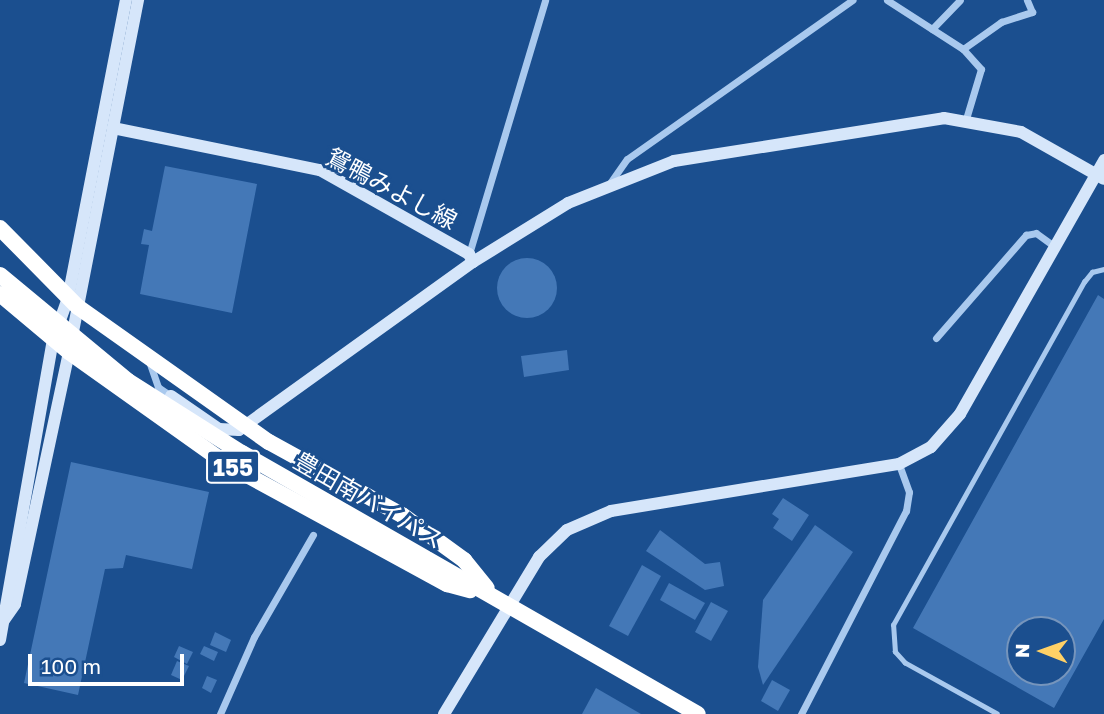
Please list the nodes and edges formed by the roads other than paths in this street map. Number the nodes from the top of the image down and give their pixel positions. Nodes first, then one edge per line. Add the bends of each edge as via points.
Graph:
1 (126, 0) edge
2 (138, 0) edge
3 (545, 0) edge
4 (852, 0) edge
5 (887, 0) edge
6 (960, 0) edge
7 (1027, 0) edge
8 (932, 29) junction
9 (963, 49) junction
10 (966, 119) junction
11 (109, 124) junction
12 (1104, 160) edge
13 (1100, 176) edge
14 (610, 183) junction
15 (0, 228) edge
16 (1056, 247) junction
17 (471, 258) junction
18 (1104, 268) edge
19 (0, 275) edge
20 (0, 293) edge
21 (73, 303) junction
22 (936, 338) dead end
23 (53, 340) junction
24 (69, 352) junction
25 (148, 358) junction
26 (124, 394) junction
27 (171, 396) junction
28 (899, 464) junction
29 (313, 535) dead end
30 (492, 595) junction
31 (2, 620) edge
32 (0, 640) edge
33 (220, 714) edge
34 (444, 714) edge
35 (698, 714) edge
36 (801, 714) edge
37 (997, 714) edge

1 - 11 main road
2 - 11 main road
3 - 17 street
4 - 14 street via 627,159
5 - 8 street
6 - 8 street
7 - 9 street via 1032,12 1001,22
8 - 9 street
9 - 10 street via 981,69
10 - 13 main road via 1021,132
10 - 14 main road via 908,121 759,145 674,161
11 - 17 main road, 鴛鴨みよし線 via 320,170
11 - 21 main road
12 - 13 main road
13 - 16 main road
14 - 17 main road
15 - 21 highway, 155
16 - 22 street via 1036,233 1026,235
16 - 28 main road via 960,414 930,447
17 - 27 main road via 239,430 219,429
18 - 37 lane via 1092,272 1084,282 893,625 895,652 905,663
19 - 30 highway, 豊田南バイパス / 155 via 128,381 242,453
20 - 23 highway, 155
21 - 23 main road
21 - 24 main road
21 - 25 highway, 155
23 - 24 highway, 155
23 - 31 main road
24 - 26 highway, 155
24 - 31 main road via 15,604
25 - 27 street via 158,387
25 - 30 highway, 155 via 269,442 402,514 464,560
26 - 27 street
26 - 30 highway, 155 via 225,463 447,584
28 - 34 main road via 611,510 567,530 539,557
28 - 36 street via 909,492 906,512
29 - 33 street via 254,637
30 - 35 highway, 豊田南バイパス / 155
31 - 32 main road

